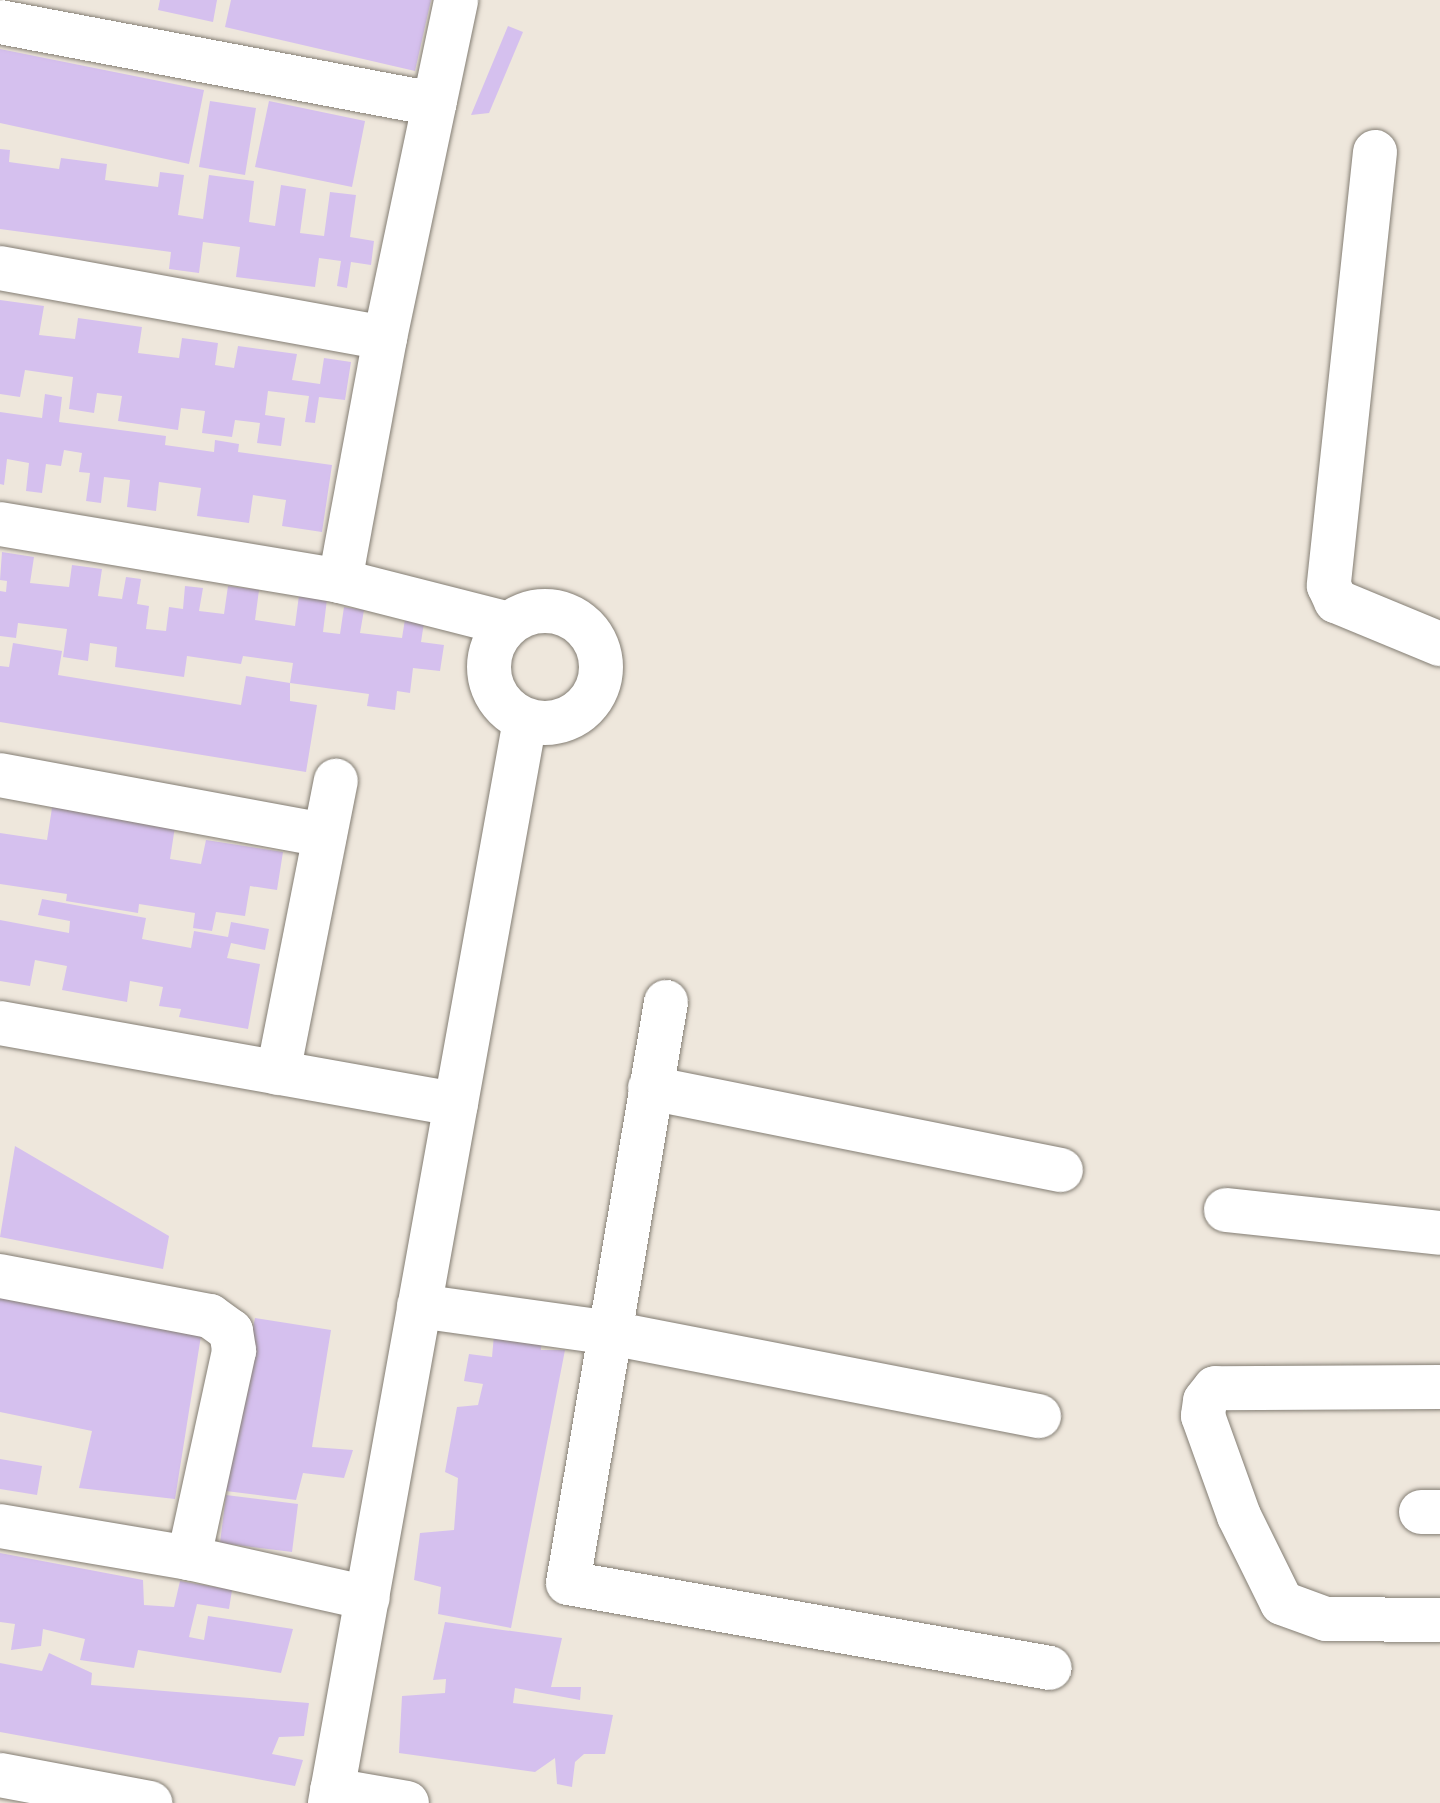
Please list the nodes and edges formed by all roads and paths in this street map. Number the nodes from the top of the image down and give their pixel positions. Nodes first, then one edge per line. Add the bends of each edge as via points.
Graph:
1 (456, 0) edge
2 (0, 22) edge
3 (434, 104) junction
4 (1375, 152) dead end
5 (0, 268) edge
6 (385, 338) junction
7 (0, 524) edge
8 (340, 581) junction
9 (509, 624) junction
10 (1440, 644) edge
11 (525, 720) junction
12 (0, 775) edge
13 (336, 781) dead end
14 (325, 835) junction
15 (666, 1002) dead end
16 (0, 1023) edge
17 (278, 1073) junction
18 (650, 1088) junction
19 (456, 1104) junction
20 (1061, 1170) dead end
21 (1226, 1210) dead end
22 (1440, 1233) edge
23 (0, 1276) edge
24 (419, 1306) junction
25 (611, 1333) junction
26 (1440, 1387) edge
27 (1039, 1416) dead end
28 (0, 1526) edge
29 (189, 1558) junction
30 (368, 1598) junction
31 (1440, 1620) edge
32 (1050, 1668) dead end
33 (0, 1775) edge
34 (331, 1797) edge
35 (150, 1803) edge
36 (407, 1803) edge

1 - 3 street
2 - 3 street
3 - 6 street
4 - 10 street via 1329,586 1336,601
5 - 6 street
6 - 8 street
7 - 8 street
8 - 9 street
9 - 11 street via 492,648 489,677 501,703
9 - 11 street via 528,613 549,611 587,629 598,648 601,669 584,708 556,722
11 - 19 street
12 - 14 street
13 - 14 street
14 - 17 street
15 - 18 street
16 - 17 street
17 - 19 street
18 - 20 street
18 - 25 street
19 - 24 street
21 - 22 street
23 - 29 street via 210,1316 231,1331 234,1351
24 - 25 street
24 - 30 street
25 - 27 street
25 - 32 street via 568,1583
26 - 31 street via 1215,1388 1205,1401 1203,1416 1239,1516 1282,1603 1326,1619
28 - 29 street
29 - 30 street
30 - 34 street
33 - 35 street
34 - 36 street

